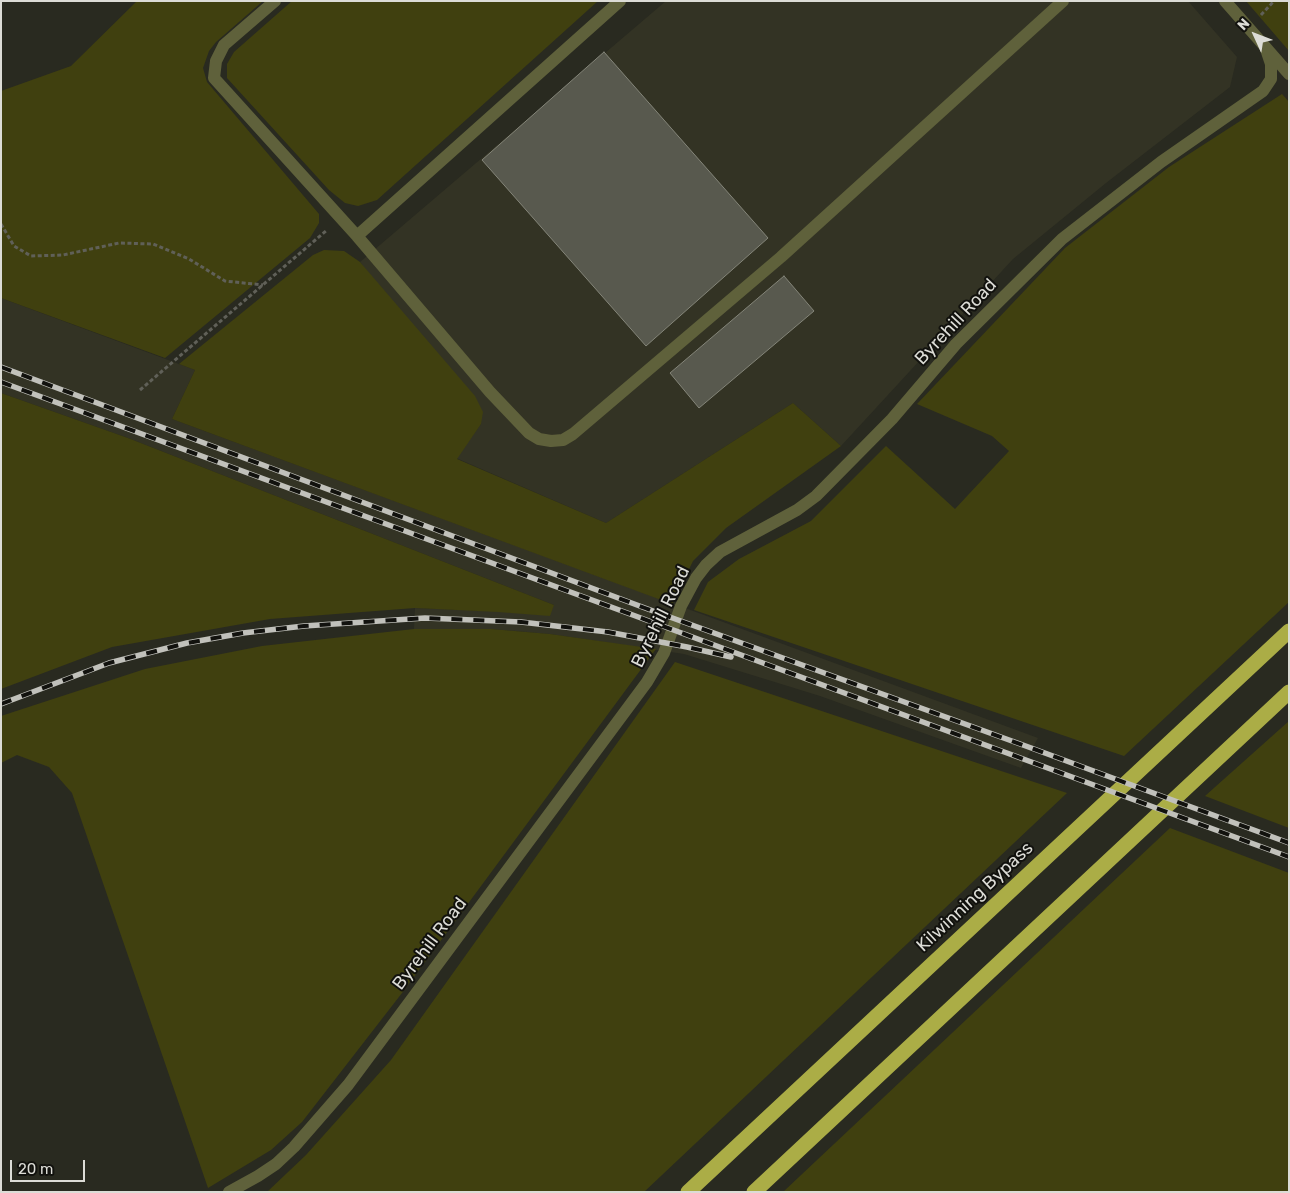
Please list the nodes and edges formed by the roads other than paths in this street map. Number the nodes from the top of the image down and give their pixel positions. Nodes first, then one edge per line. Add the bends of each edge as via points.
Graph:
1 (275, 1) edge
2 (620, 1) edge
3 (1063, 1) edge
4 (1225, 1) edge
5 (1266, 49) junction
6 (1289, 74) edge
7 (357, 236) junction
8 (1289, 630) edge
9 (1289, 692) edge
10 (230, 1192) edge
11 (688, 1192) edge
12 (754, 1192) edge

1 - 7 street via 224,46 216,61 214,78
2 - 7 street
3 - 7 street via 781,257 563,440 551,441 529,433
4 - 5 street
5 - 6 street
5 - 10 street, Byrehill Road via 1271,79 1263,91 1161,162 1062,239 956,344 892,419 816,496 720,552 706,565 682,606 664,653 648,682 348,1084 276,1164
8 - 11 highway, Kilwinning Bypass
9 - 12 highway

